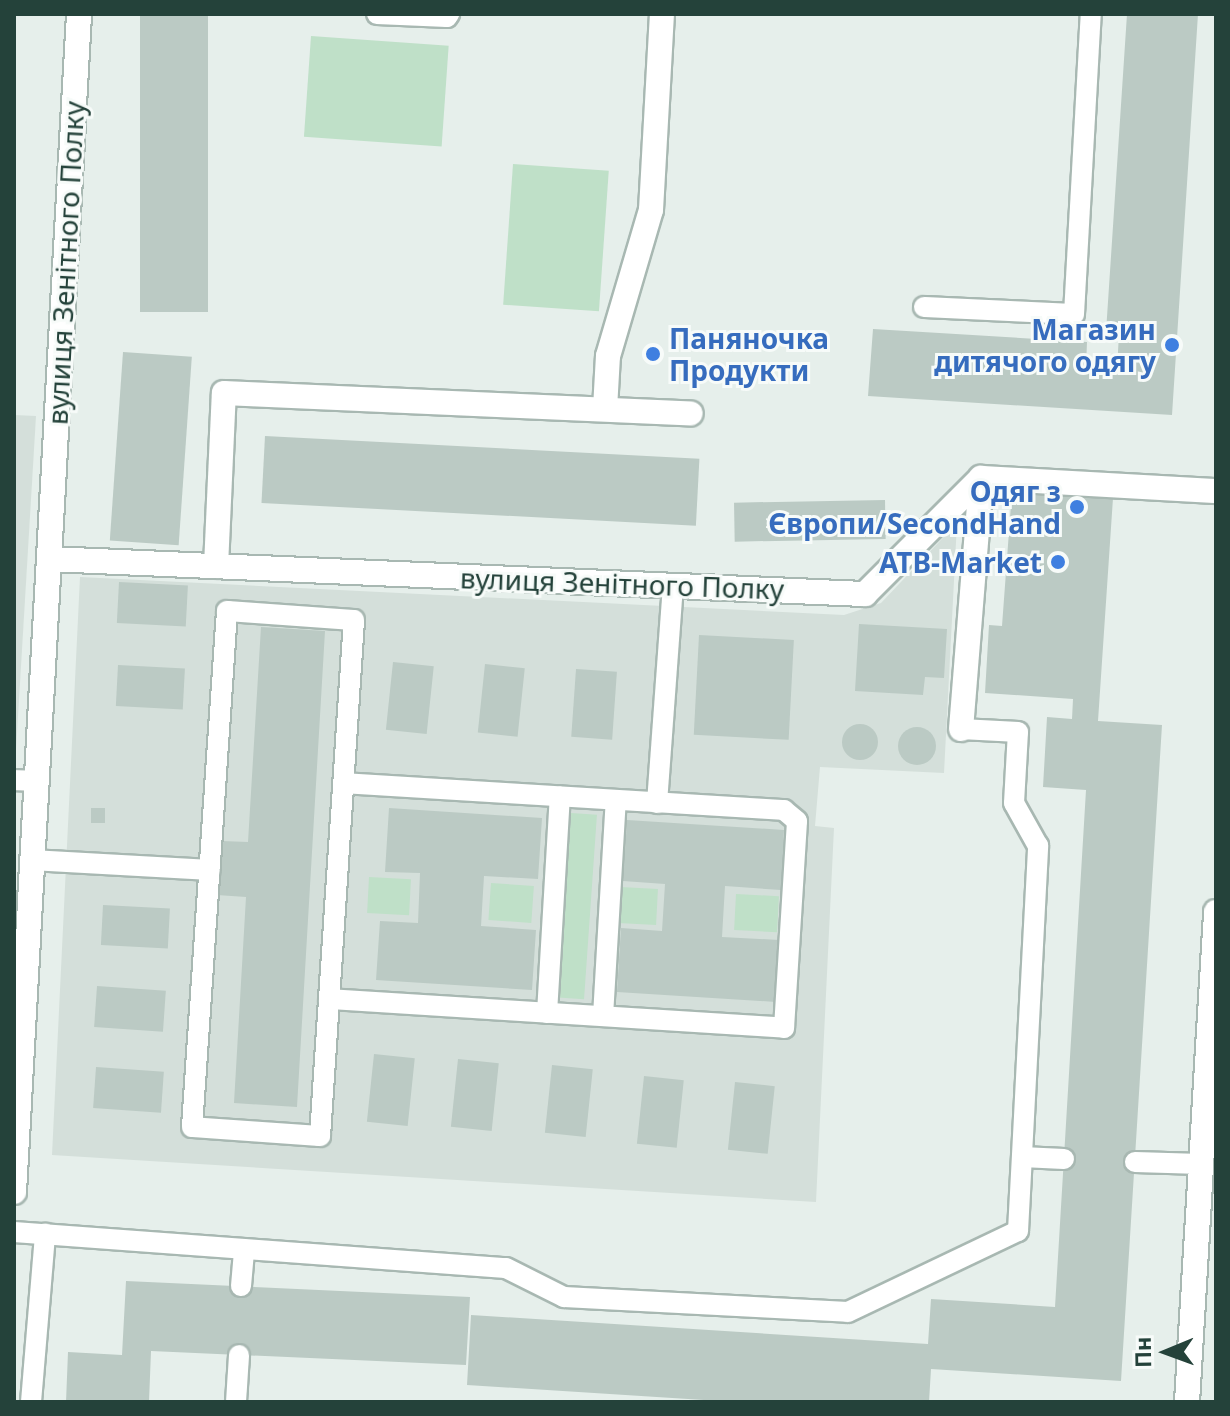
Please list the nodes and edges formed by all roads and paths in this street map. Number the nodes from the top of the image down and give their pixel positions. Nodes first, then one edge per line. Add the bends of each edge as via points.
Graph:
1 (79, 14) edge
2 (377, 14) edge
3 (449, 14) edge
4 (662, 14) edge
5 (1091, 14) edge
6 (924, 307) dead end
7 (605, 409) junction
8 (691, 413) dead end
9 (981, 478) junction
10 (1216, 491) edge
11 (49, 559) junction
12 (216, 566) junction
13 (673, 586) junction
14 (961, 729) joint
15 (26, 780) edge
16 (344, 783) junction
17 (560, 796) junction
18 (616, 800) junction
19 (657, 803) junction
20 (32, 860) junction
21 (210, 870) junction
22 (1216, 912) edge
23 (329, 999) junction
24 (547, 1013) junction
25 (603, 1016) junction
26 (1022, 1157) junction
27 (1064, 1159) dead end
28 (1135, 1162) dead end
29 (1201, 1164) junction
30 (14, 1192) edge
31 (14, 1232) edge
32 (45, 1234) junction
33 (244, 1249) junction
34 (241, 1286) dead end
35 (239, 1355) dead end
36 (31, 1402) edge
37 (236, 1402) edge
38 (1187, 1402) edge

1 - 11 street, вулиця Зенітного Полку
2 - 3 lane
4 - 7 street via 651,210 608,356
5 - 6 lane via 1074,314
7 - 8 street
7 - 12 street via 224,393
9 - 10 street
9 - 13 street, вулиця Зенітного Полку via 865,594
9 - 14 street
11 - 12 street, вулиця Зенітного Полку
11 - 15 street, вулиця Зенітного Полку
12 - 13 street, вулиця Зенітного Полку
13 - 19 lane
14 - 26 lane via 1018,732 1014,803 1038,846
15 - 20 street, вулиця Зенітного Полку
16 - 17 lane
16 - 21 lane via 354,620 227,611
16 - 23 lane
17 - 18 lane
17 - 24 lane
18 - 19 lane
18 - 25 lane
19 - 25 lane via 784,810 797,821 784,1028
20 - 21 lane
20 - 30 street, вулиця Зенітного Полку
21 - 23 lane via 192,1127 320,1136
22 - 29 street
23 - 24 lane
24 - 25 lane
26 - 27 lane
26 - 33 lane via 1018,1231 848,1312 564,1297 506,1268
28 - 29 lane
29 - 38 street
31 - 32 lane
32 - 33 lane
32 - 36 lane
33 - 34 lane
35 - 37 lane

